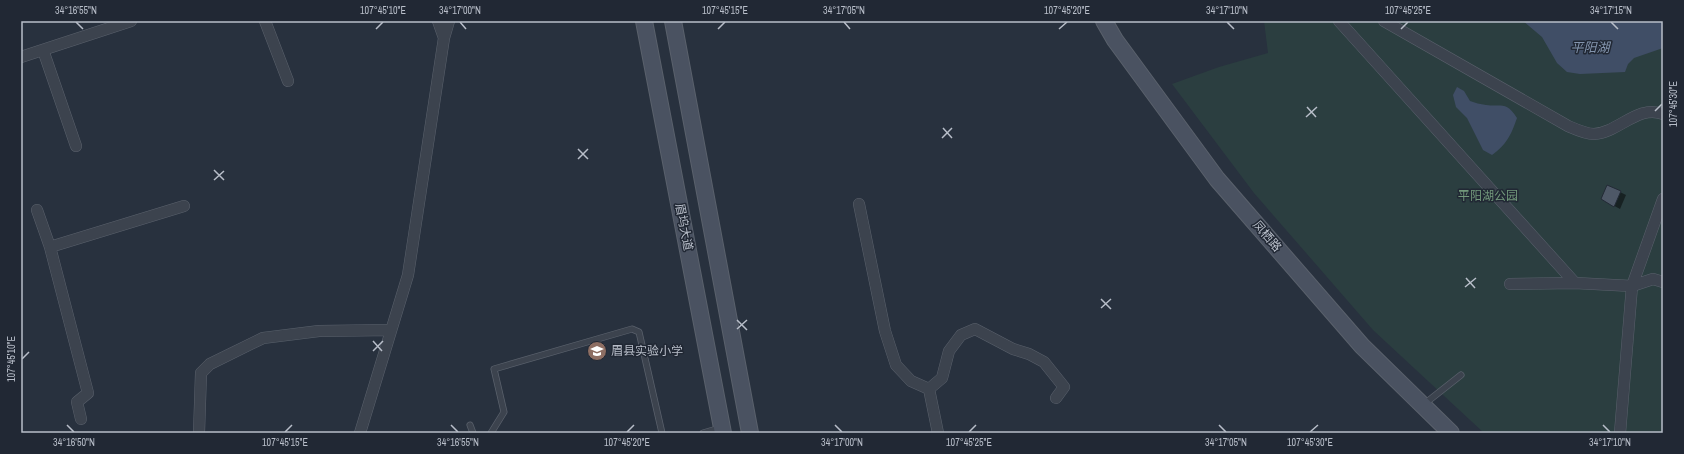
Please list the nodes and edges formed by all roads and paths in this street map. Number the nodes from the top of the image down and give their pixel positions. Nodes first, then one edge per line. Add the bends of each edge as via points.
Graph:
1 (131, 21) edge
2 (265, 21) edge
3 (438, 21) edge
4 (449, 21) edge
5 (644, 21) edge
6 (673, 21) edge
7 (1104, 21) edge
8 (1339, 21) edge
9 (1384, 21) edge
10 (112, 24) edge
11 (444, 38) junction
12 (43, 50) junction
13 (21, 58) edge
14 (288, 81) dead end
15 (1663, 114) edge
16 (76, 146) dead end
17 (1663, 199) edge
18 (860, 204) dead end
19 (184, 206) dead end
20 (37, 210) dead end
21 (50, 247) junction
22 (1663, 282) edge
23 (1575, 283) junction
24 (1510, 284) dead end
25 (1632, 286) junction
26 (391, 330) junction
27 (1461, 375) dead end
28 (929, 389) junction
29 (1056, 398) dead end
30 (1423, 405) junction
31 (81, 419) dead end
32 (470, 425) dead end
33 (723, 430) edge
34 (199, 433) edge
35 (360, 433) edge
36 (473, 433) edge
37 (491, 433) edge
38 (662, 433) edge
39 (703, 433) edge
40 (750, 433) edge
41 (938, 433) edge
42 (1451, 433) edge
43 (1620, 433) edge

1 - 10 street
2 - 14 street
3 - 11 street
4 - 11 street
5 - 33 main road, 眉坞大道
6 - 40 main road
7 - 30 main road, 凤栖路 via 1115,40 1217,178 1362,346
8 - 23 street
9 - 15 street via 1568,126 1594,134 1613,128 1635,116 1656,111
10 - 12 street
11 - 26 street via 408,275
12 - 13 street
12 - 16 street
17 - 25 street
18 - 28 street via 885,331 896,365 911,381
19 - 21 street
20 - 21 street
21 - 31 street via 88,393 76,402
22 - 25 street via 1653,278
23 - 24 street
23 - 25 street
25 - 43 street
26 - 34 street via 319,331 263,338 210,364 201,373
26 - 35 street
27 - 30 lane
28 - 29 street via 942,378 949,351 961,335 975,330 1044,362 1064,387
28 - 41 street
30 - 42 main road, 凤栖路
32 - 36 lane
33 - 39 lane
37 - 38 lane via 504,412 494,369 632,329 639,332

